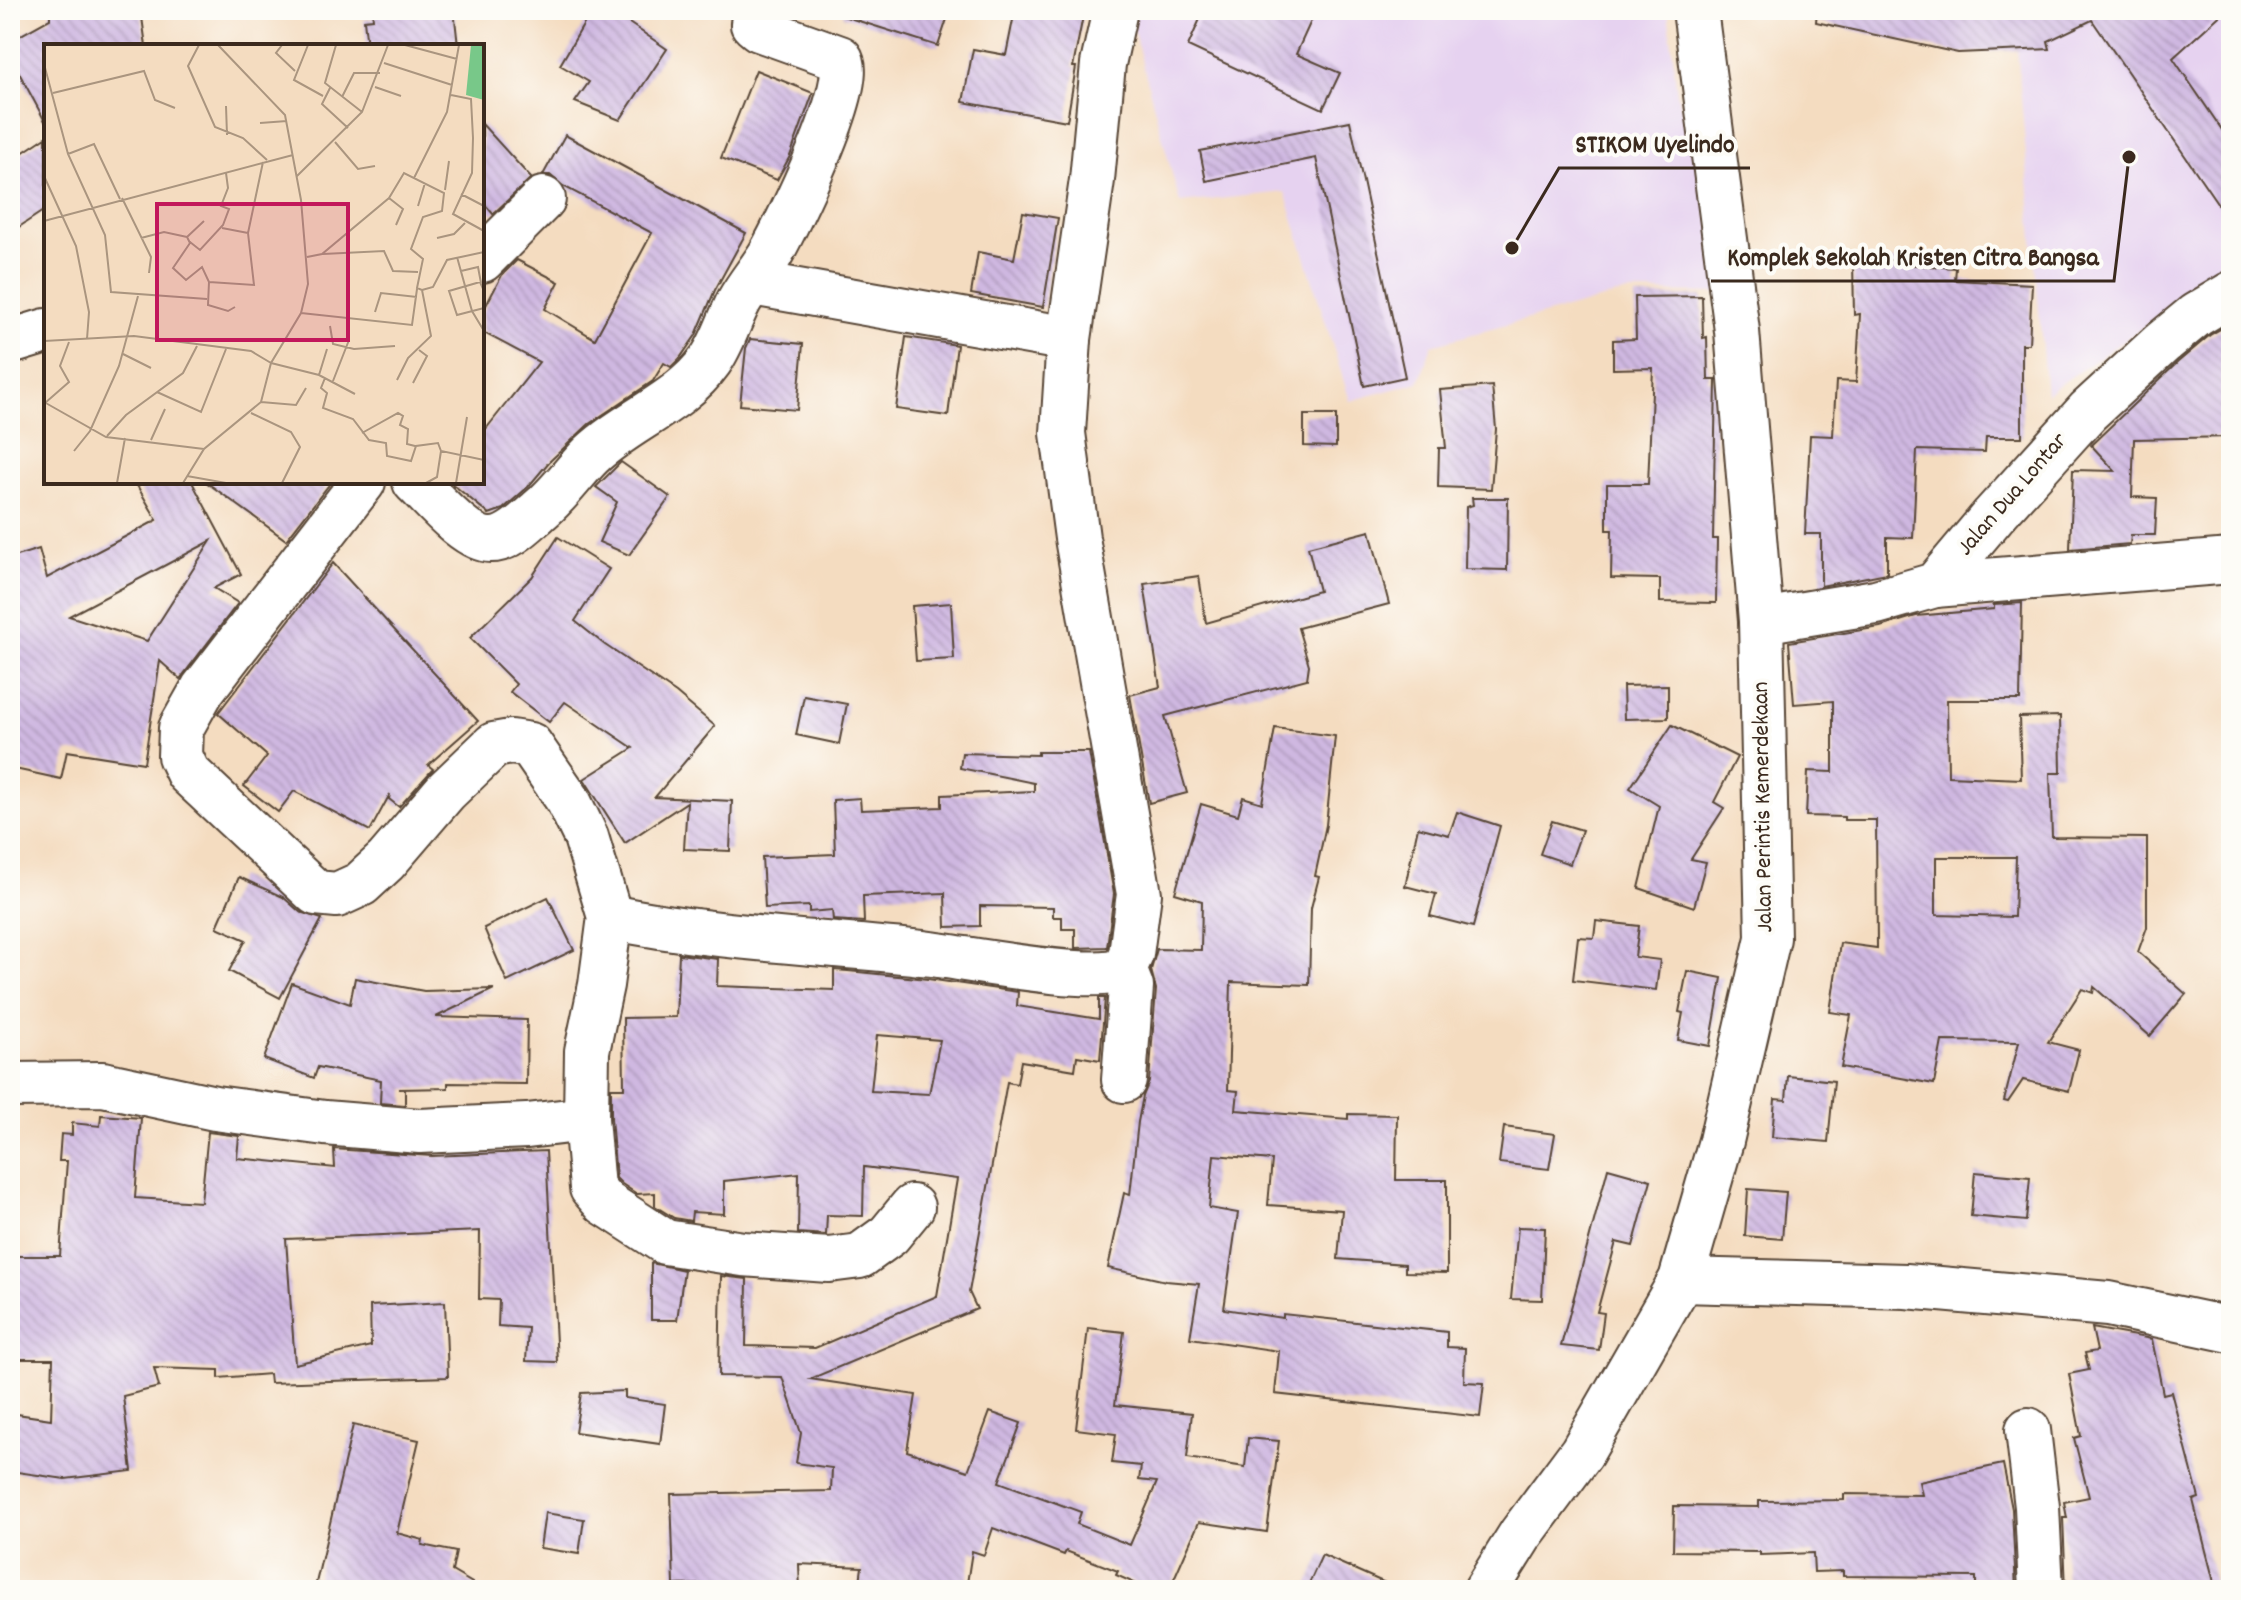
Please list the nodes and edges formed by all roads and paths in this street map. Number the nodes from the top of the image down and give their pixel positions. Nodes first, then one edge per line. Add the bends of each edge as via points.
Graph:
1 (755, 10) edge
2 (1115, 10) edge
3 (1695, 10) edge
4 (543, 199) dead end
5 (484, 258) edge
6 (752, 283) junction
7 (2231, 294) edge
8 (44, 332) edge
9 (1069, 339) junction
10 (10, 342) edge
11 (361, 484) edge
12 (417, 484) edge
13 (2231, 561) edge
14 (1935, 585) junction
15 (1761, 621) junction
16 (610, 917) junction
17 (1124, 969) junction
18 (1124, 1080) dead end
19 (10, 1085) edge
20 (586, 1119) junction
21 (912, 1207) dead end
22 (1681, 1280) junction
23 (2231, 1330) edge
24 (2028, 1430) dead end
25 (1486, 1590) edge
26 (2041, 1590) edge

1 - 6 street via 753,24 759,29 840,58 845,67 838,103 809,174
2 - 9 street via 1103,64
3 - 15 street, Jalan Perintis Kemerdekaan via 1737,331
4 - 5 street
6 - 9 street
6 - 12 street via 711,360 686,389 592,455 545,506 505,538 488,541 468,532
7 - 14 street, Jalan Dua Lontar via 2196,315 2088,411
8 - 10 street
9 - 17 street via 1063,433 1139,894
11 - 16 street via 203,689 181,728 180,756 188,773 316,893 337,895 361,884 386,861 494,745 530,745 586,837
13 - 14 street
14 - 15 street via 1876,602
15 - 22 street, Jalan Perintis Kemerdekaan via 1768,938 1721,1141
16 - 17 street via 667,929 1043,969 1103,974
16 - 20 street via 587,1051
17 - 18 street via 1131,987
19 - 20 street via 103,1084 215,1108 420,1131
20 - 21 street via 592,1188 605,1203 665,1242 743,1254 829,1260 860,1256 889,1235
22 - 23 street via 1906,1286 2108,1304
22 - 25 street, Jalan Perintis Kemerdekaan via 1582,1452
24 - 26 street

